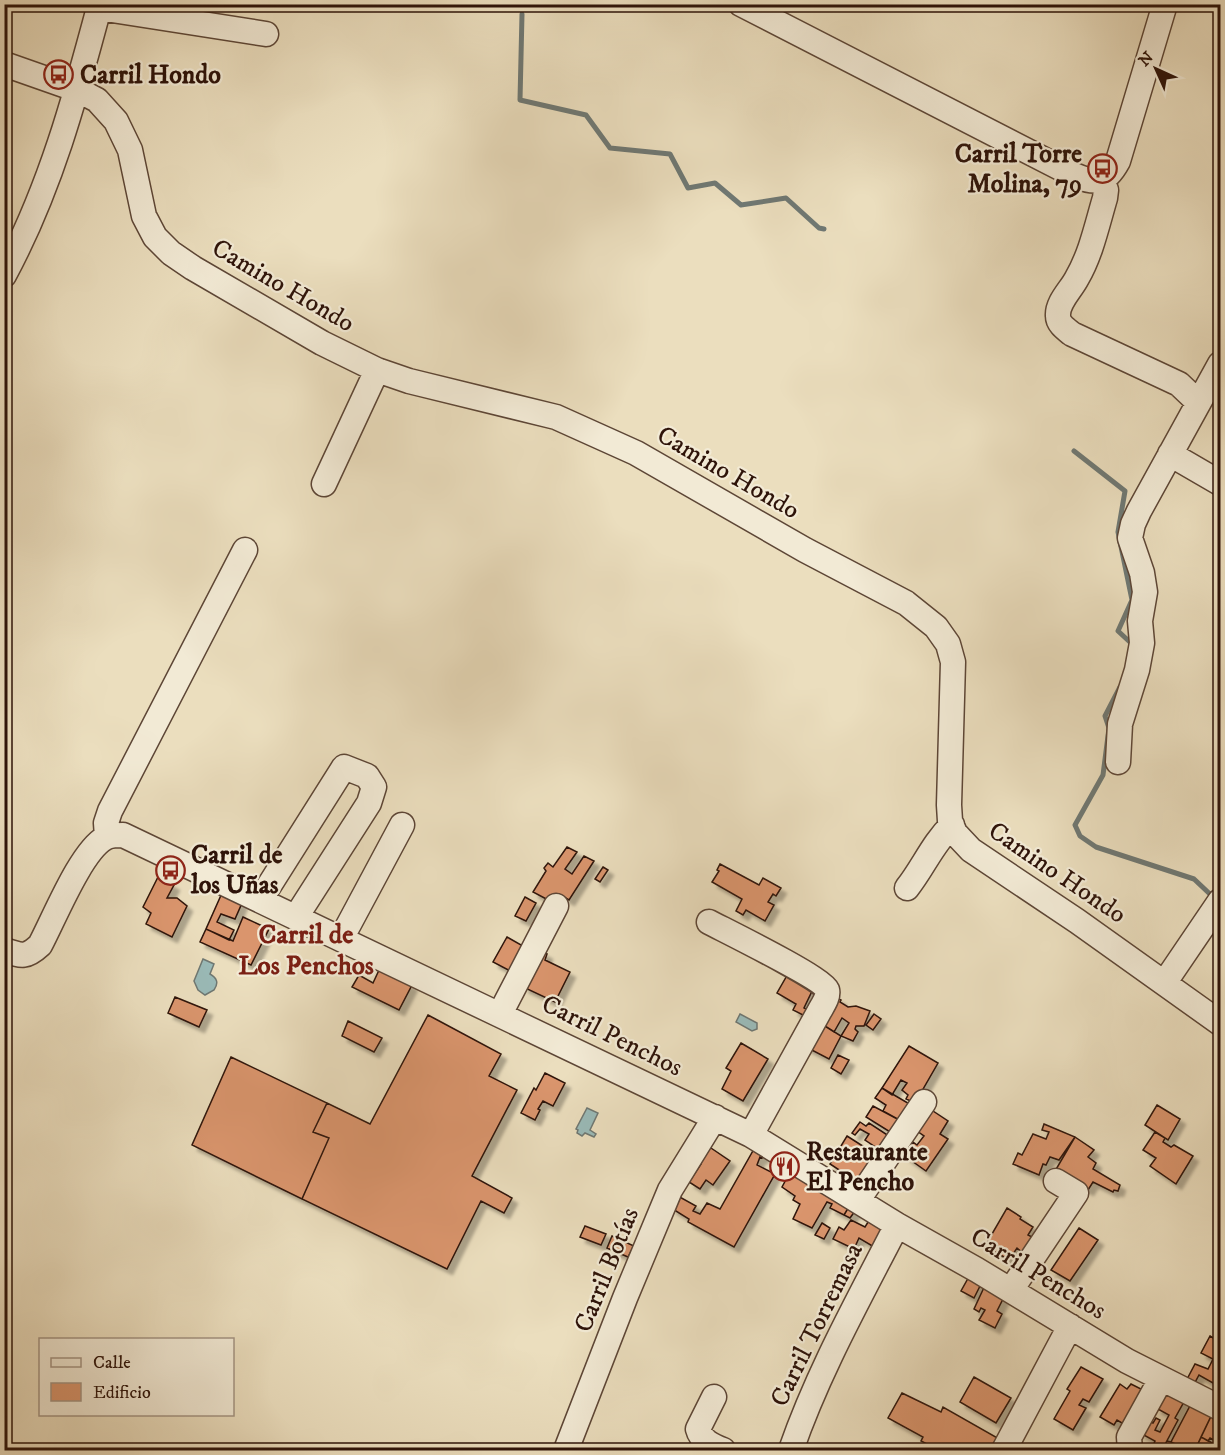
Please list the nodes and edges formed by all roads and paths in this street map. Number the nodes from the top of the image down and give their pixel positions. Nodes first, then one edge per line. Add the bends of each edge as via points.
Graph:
1 (741, 4) edge
2 (1165, 4) edge
3 (100, 6) edge
4 (266, 34) dead end
5 (4, 64) edge
6 (78, 90) junction
7 (1102, 180) junction
8 (4, 275) edge
9 (1221, 364) edge
10 (377, 370) junction
11 (1198, 402) junction
12 (1170, 454) junction
13 (1221, 483) edge
14 (324, 484) dead end
15 (244, 550) dead end
16 (1118, 762) dead end
17 (402, 825) dead end
18 (952, 825) junction
19 (107, 837) junction
20 (907, 888) dead end
21 (260, 900) junction
22 (1221, 901) edge
23 (556, 906) dead end
24 (296, 917) junction
25 (709, 921) dead end
26 (341, 939) junction
27 (4, 950) edge
28 (1165, 982) junction
29 (500, 1014) junction
30 (1221, 1023) edge
31 (924, 1102) dead end
32 (715, 1118) junction
33 (751, 1135) junction
34 (1056, 1181) dead end
35 (858, 1200) junction
36 (897, 1225) junction
37 (1011, 1290) junction
38 (1070, 1326) junction
39 (1161, 1379) junction
40 (714, 1397) dead end
41 (1221, 1408) edge
42 (566, 1450) edge
43 (723, 1450) edge
44 (791, 1450) edge
45 (1004, 1450) edge
46 (1130, 1450) edge

1 - 7 street via 1074,175 1093,182
2 - 7 street via 1118,161
3 - 4 street
3 - 6 street
5 - 6 street, Camino Hondo
6 - 8 street via 38,206
6 - 10 street, Camino Hondo via 97,100 116,121 129,150 144,216 155,237 171,253 322,343
7 - 11 street via 1105,198 1090,251 1059,308 1059,322 1072,334 1179,384
9 - 11 street
10 - 14 street
10 - 18 street, Camino Hondo via 548,415 618,444 925,617 948,644 952,662
11 - 12 street
12 - 13 street
12 - 16 street via 1131,532 1144,592 1142,643 1120,724
15 - 19 street via 110,811
17 - 26 street
18 - 20 street via 937,840
18 - 28 street, Camino Hondo via 961,841 977,855
19 - 21 street, Carril Penchos via 123,836
19 - 27 street via 82,863 40,945 21,956
21 - 24 street, Carril Penchos
21 - 24 street via 345,767 367,776 374,787 369,802
22 - 28 street
23 - 29 street
24 - 26 street, Carril Penchos
25 - 33 street via 789,964 827,990 819,1012
26 - 29 street, Carril Penchos
28 - 30 street, Camino Hondo
29 - 32 street, Carril Penchos
31 - 35 street
32 - 33 street, Carril Penchos
32 - 42 street, Carril Botías via 670,1190
33 - 35 street, Carril Penchos
34 - 37 street via 1076,1193
35 - 36 street, Carril Penchos
36 - 37 street, Carril Penchos
36 - 44 street, Carril Torremasa via 831,1355
37 - 38 street, Carril Penchos
38 - 39 street, Carril Penchos
38 - 45 street
39 - 41 street, Carril Penchos
39 - 46 street via 1129,1437
40 - 43 street via 698,1430 705,1441

